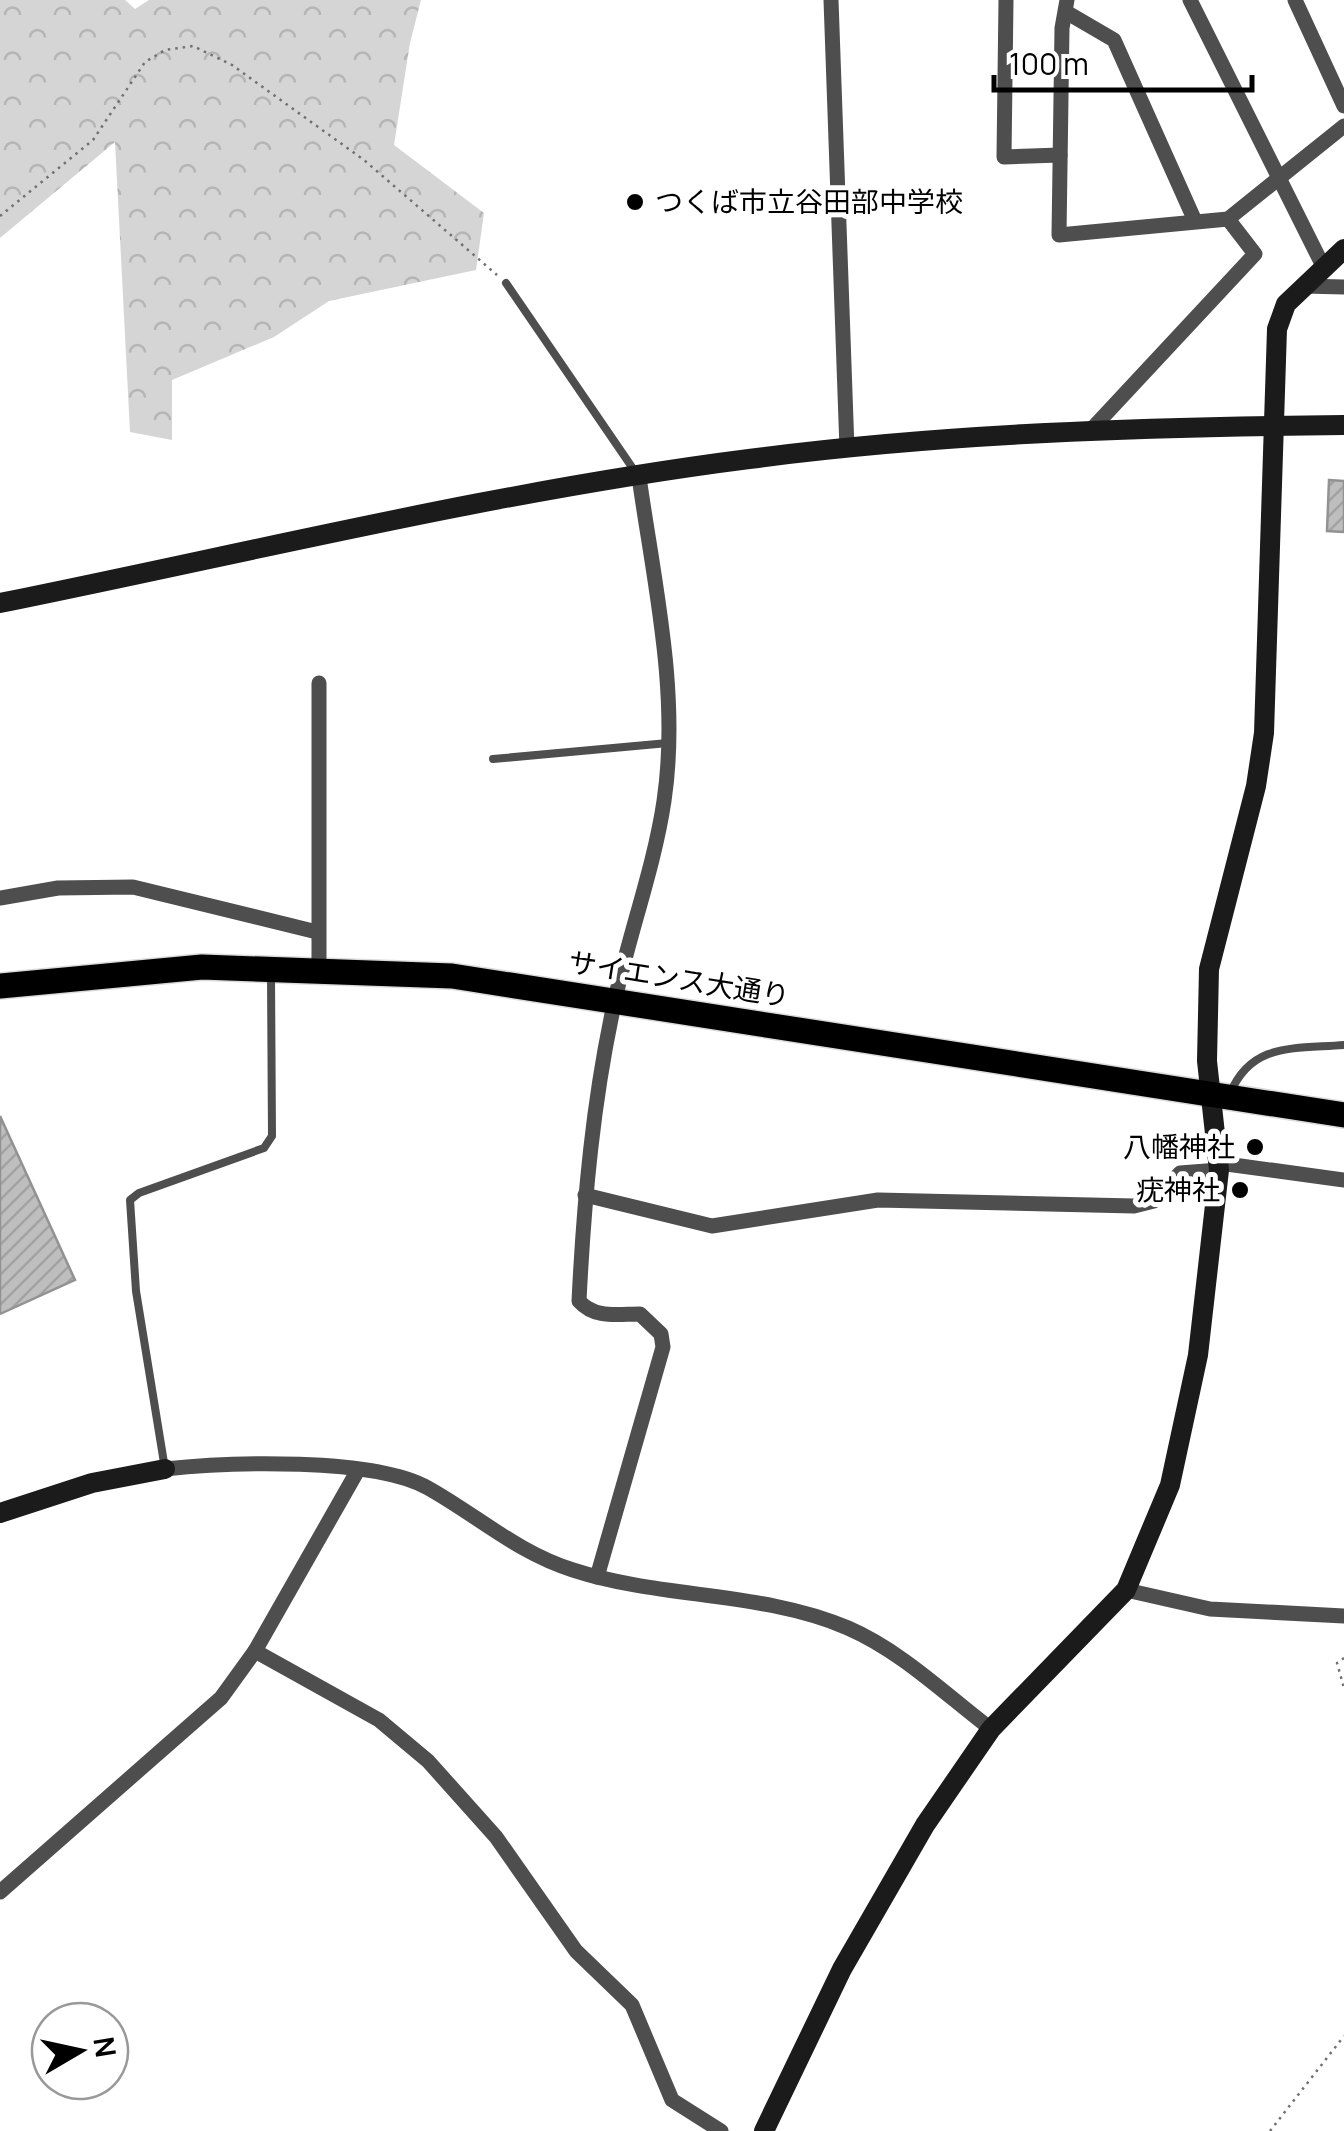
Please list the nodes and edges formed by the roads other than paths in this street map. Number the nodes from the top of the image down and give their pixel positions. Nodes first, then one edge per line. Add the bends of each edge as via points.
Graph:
1 (831, 0) edge
2 (1006, 0) edge
3 (1190, 0) edge
4 (1295, 0) edge
5 (1066, 6) edge
6 (1344, 106) edge
7 (1344, 126) edge
8 (1060, 155) junction
9 (1279, 181) junction
10 (1228, 219) junction
11 (1195, 221) junction
12 (1344, 248) edge
13 (1323, 266) junction
14 (506, 283) road end
15 (1302, 286) junction
16 (1344, 286) edge
17 (1274, 426) junction
18 (1344, 426) edge
19 (1089, 432) junction
20 (847, 449) junction
21 (639, 477) junction
22 (0, 602) edge
23 (320, 683) dead end
24 (669, 743) junction
25 (493, 759) dead end
26 (0, 898) edge
27 (317, 932) junction
28 (271, 967) junction
29 (319, 968) junction
30 (0, 986) edge
31 (615, 999) junction
32 (1344, 1045) edge
33 (1219, 1098) junction
34 (1344, 1115) edge
35 (1219, 1167) junction
36 (1344, 1180) edge
37 (584, 1196) junction
38 (165, 1469) junction
39 (358, 1470) junction
40 (0, 1513) edge
41 (596, 1577) junction
42 (1126, 1590) junction
43 (1344, 1616) edge
44 (255, 1651) junction
45 (990, 1729) junction
46 (0, 1892) edge
47 (721, 2131) edge
48 (764, 2131) edge

1 - 20 street
2 - 8 street via 1004,157
3 - 9 street
4 - 6 street
5 - 8 street
5 - 11 street via 1114,40
7 - 9 street
8 - 11 street via 1059,235
9 - 10 street
9 - 13 street
10 - 11 street
10 - 19 street via 1255,254
12 - 13 street
13 - 15 street
14 - 21 lane
15 - 16 street
15 - 17 street via 1277,328
17 - 18 street
17 - 19 street
17 - 33 street via 1264,733 1209,969
19 - 20 street
20 - 21 street
21 - 22 street
21 - 24 street via 668,682
23 - 27 street
24 - 25 lane
24 - 31 street via 664,802
26 - 27 street via 58,888 133,888
27 - 29 street
28 - 29 main road, サイエンス大通り
28 - 30 main road, サイエンス大通り via 154,970
28 - 38 lane via 272,1136 264,1148 130,1200 136,1291
29 - 31 main road, サイエンス大通り via 452,976
31 - 33 main road, サイエンス大通り
31 - 37 street
32 - 33 lane via 1261,1056
33 - 34 main road, サイエンス大通り
33 - 35 street
35 - 36 street
35 - 37 street via 1180,1173 1154,1202 1134,1206 878,1200 712,1226
35 - 42 street via 1198,1355 1170,1486
37 - 41 street via 579,1301 604,1315 640,1314 662,1334
38 - 39 street via 308,1464
38 - 40 street via 92,1483
39 - 41 street via 424,1486 521,1550
39 - 44 street
41 - 45 street via 844,1626 879,1643
42 - 43 street via 1210,1609
42 - 45 street
44 - 46 street via 222,1698
44 - 47 street via 379,1720 428,1761 496,1837 576,1952 632,2005 672,2100
45 - 48 street via 924,1825 842,1969

